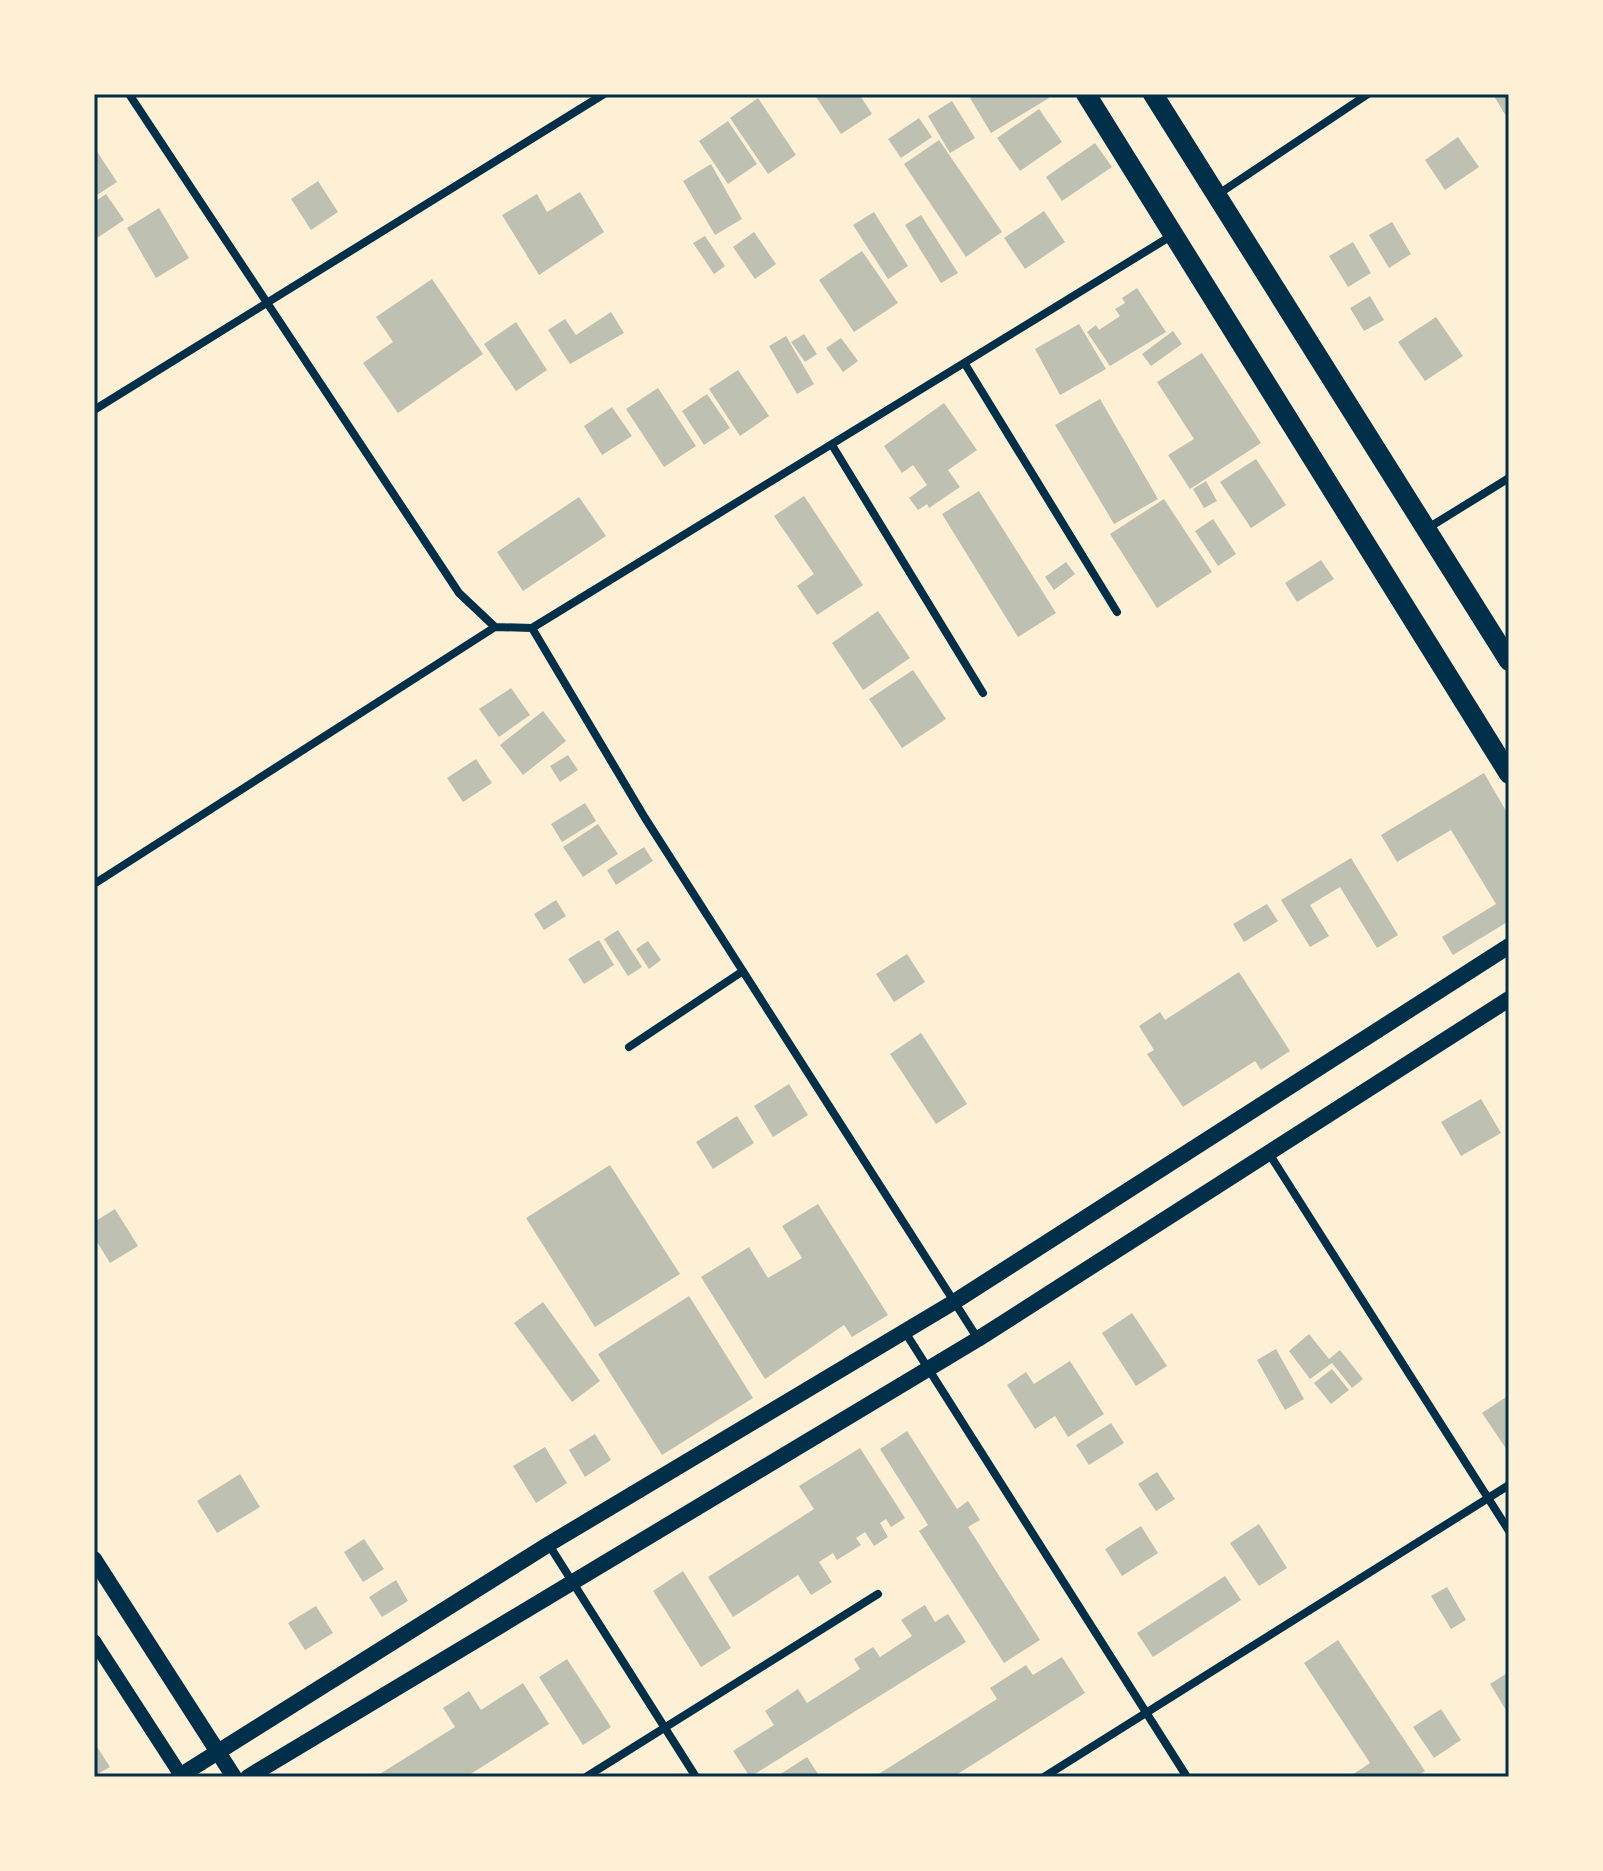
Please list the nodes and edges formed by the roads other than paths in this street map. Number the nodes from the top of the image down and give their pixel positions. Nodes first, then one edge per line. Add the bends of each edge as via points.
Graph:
1 (129, 94) edge
2 (604, 94) edge
3 (1086, 94) edge
4 (1153, 94) edge
5 (1368, 94) edge
6 (1217, 195) junction
7 (1174, 235) junction
8 (268, 302) junction
9 (965, 364) junction
10 (94, 410) edge
11 (832, 445) junction
12 (1509, 478) edge
13 (1428, 528) junction
14 (1117, 612) dead end
15 (495, 627) junction
16 (532, 628) junction
17 (1509, 661) edge
18 (983, 693) dead end
19 (1509, 774) edge
20 (94, 884) edge
21 (1509, 946) edge
22 (743, 971) junction
23 (1509, 999) edge
24 (629, 1047) dead end
25 (1268, 1151) junction
26 (954, 1302) junction
27 (905, 1332) junction
28 (978, 1339) junction
29 (929, 1369) junction
30 (1509, 1485) edge
31 (1488, 1498) junction
32 (1509, 1531) edge
33 (549, 1544) junction
34 (94, 1559) edge
35 (573, 1583) junction
36 (878, 1594) dead end
37 (94, 1641) edge
38 (1146, 1713) junction
39 (665, 1728) junction
40 (217, 1751) junction
41 (180, 1776) edge
42 (234, 1777) edge
43 (248, 1777) edge
44 (586, 1777) edge
45 (696, 1777) edge
46 (1044, 1777) edge
47 (1187, 1777) edge

1 - 8 street
2 - 8 street
3 - 7 main road
4 - 6 main road
5 - 6 street
6 - 13 main road
7 - 9 street
7 - 19 main road
8 - 10 street
8 - 15 street via 459,593
9 - 11 street
9 - 14 street
11 - 16 street
11 - 18 street
12 - 13 street
13 - 17 main road
15 - 16 street
15 - 20 street
16 - 22 street
21 - 26 main road
22 - 24 street
22 - 26 street
23 - 25 main road
25 - 28 main road
25 - 31 street
26 - 27 main road
26 - 28 street
27 - 29 street
27 - 33 main road
28 - 29 main road
29 - 35 main road
29 - 38 street
30 - 31 street
31 - 32 street
31 - 38 street
33 - 35 street
33 - 40 main road
34 - 40 main road
35 - 39 street
35 - 43 main road
36 - 39 street
37 - 41 street
38 - 46 street
38 - 47 street
39 - 44 street
39 - 45 street
40 - 41 main road
40 - 42 main road

